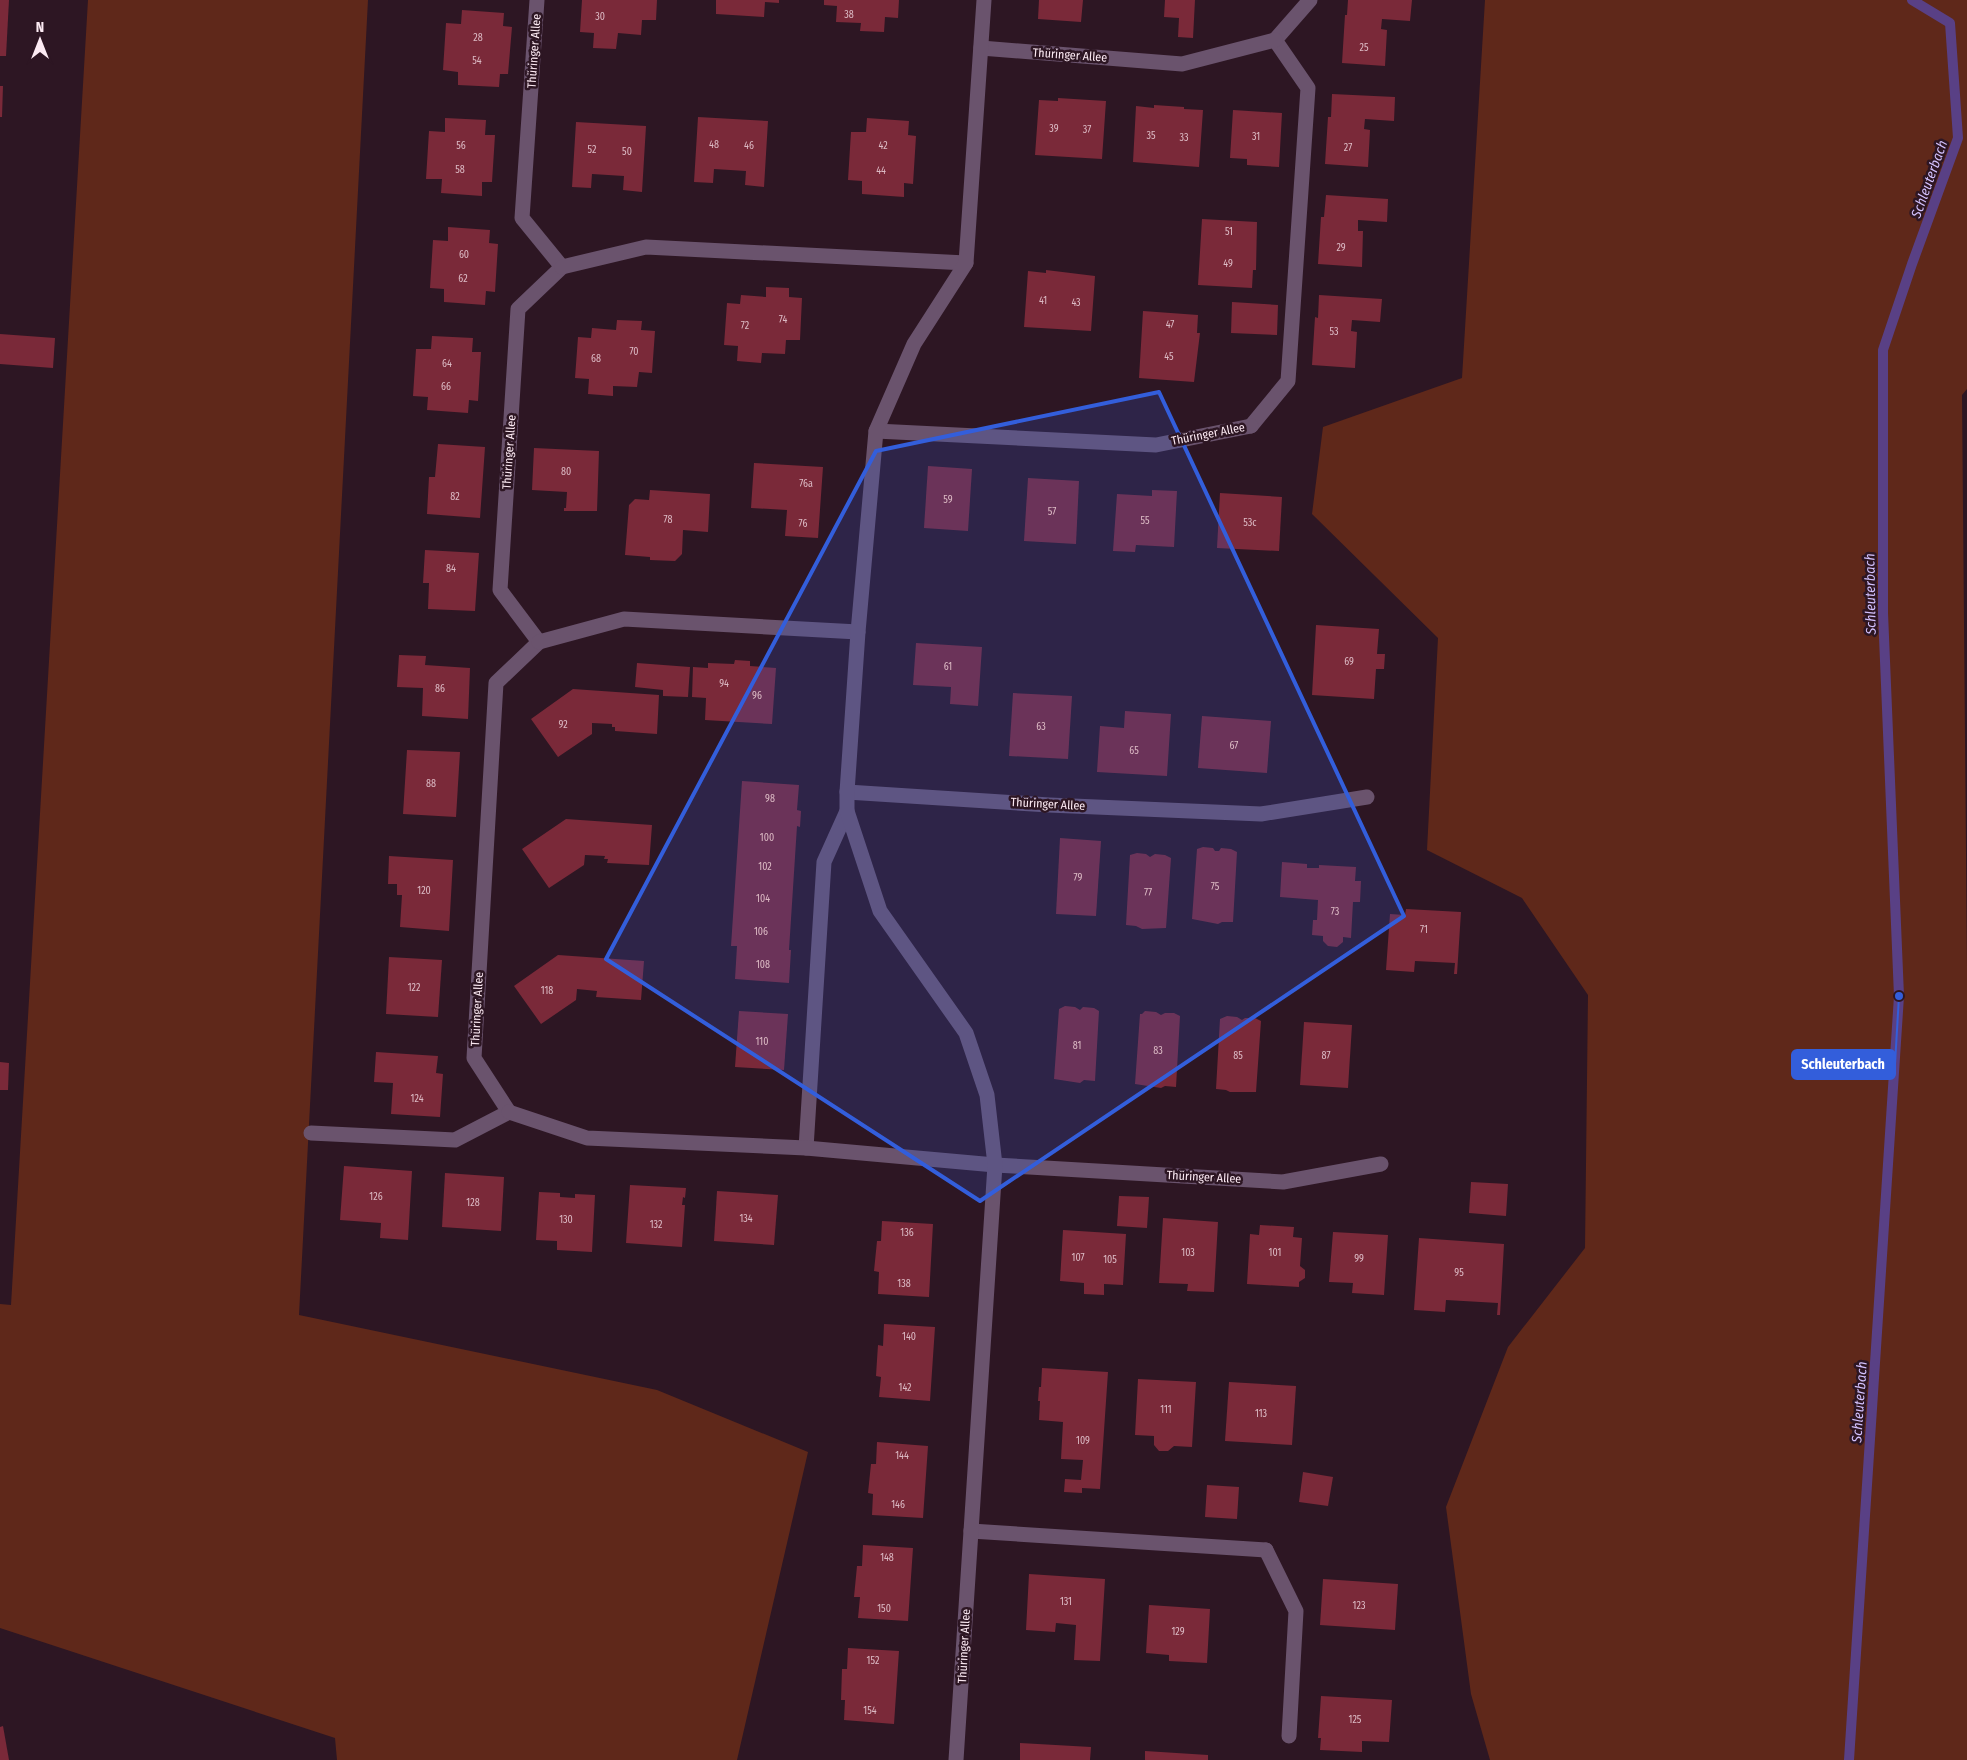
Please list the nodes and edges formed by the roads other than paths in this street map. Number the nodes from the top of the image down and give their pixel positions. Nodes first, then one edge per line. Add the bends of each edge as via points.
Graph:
1 (537, 0) edge
2 (984, 0) edge
3 (1310, 0) edge
4 (1275, 40) junction
5 (981, 48) junction
6 (966, 263) junction
7 (562, 266) junction
8 (876, 431) junction
9 (858, 632) junction
10 (540, 642) junction
11 (847, 792) junction
12 (1367, 797) dead end
13 (847, 811) junction
14 (509, 1112) junction
15 (311, 1133) dead end
16 (806, 1148) junction
17 (1382, 1164) dead end
18 (995, 1165) junction
19 (971, 1531) junction
20 (1289, 1736) dead end
21 (956, 1760) edge

1 - 7 street, Thüringer Allee via 522,218
2 - 5 street, Thüringer Allee
3 - 4 street
4 - 5 street, Thüringer Allee via 1182,64
4 - 8 street, Thüringer Allee via 1308,88 1288,381 1251,426 1156,445
5 - 6 street, Thüringer Allee
6 - 7 street via 646,247
6 - 8 street, Thüringer Allee via 914,344
7 - 10 street, Thüringer Allee via 518,309 500,590
8 - 9 street, Thüringer Allee
9 - 10 street, Thüringer Allee via 624,619
9 - 11 street, Thüringer Allee
10 - 14 street, Thüringer Allee via 496,683 474,1058
11 - 12 street, Thüringer Allee via 1261,814
11 - 13 street, Thüringer Allee
13 - 16 street, Thüringer Allee via 824,862
13 - 18 street, Thüringer Allee via 880,911 966,1033 987,1095
14 - 15 street via 455,1140
14 - 16 street, Thüringer Allee via 587,1138
16 - 18 street, Thüringer Allee
17 - 18 street, Thüringer Allee via 1284,1182
18 - 19 street, Thüringer Allee
19 - 20 street via 1266,1550 1296,1611
19 - 21 street, Thüringer Allee

